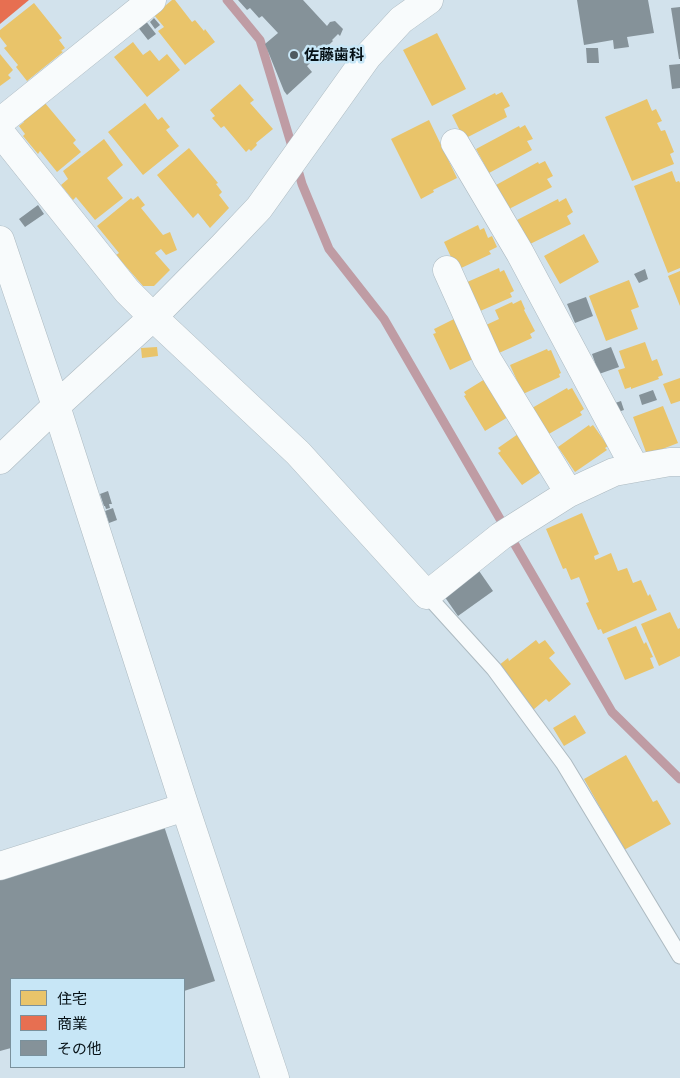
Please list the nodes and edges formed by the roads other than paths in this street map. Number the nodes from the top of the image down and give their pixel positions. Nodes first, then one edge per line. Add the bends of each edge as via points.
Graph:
1 (152, 0) edge
2 (429, 0) edge
3 (0, 122) edge
4 (0, 132) edge
5 (454, 142) dead end
6 (0, 240) edge
7 (447, 270) dead end
8 (153, 317) junction
9 (56, 406) junction
10 (0, 460) edge
11 (680, 462) edge
12 (635, 468) junction
13 (569, 493) junction
14 (427, 595) junction
15 (185, 806) junction
16 (0, 866) edge
17 (680, 956) edge
18 (275, 1078) edge

1 - 3 street
2 - 8 street via 401,20 367,57 259,208
4 - 8 street via 127,291
5 - 12 street via 520,253
6 - 9 street
7 - 13 street via 487,359
8 - 9 street
8 - 14 street via 298,453
9 - 10 street
9 - 15 street
11 - 12 street
12 - 13 street via 614,472
13 - 14 street via 508,531
14 - 17 lane via 494,669 564,764
15 - 16 street
15 - 18 street

